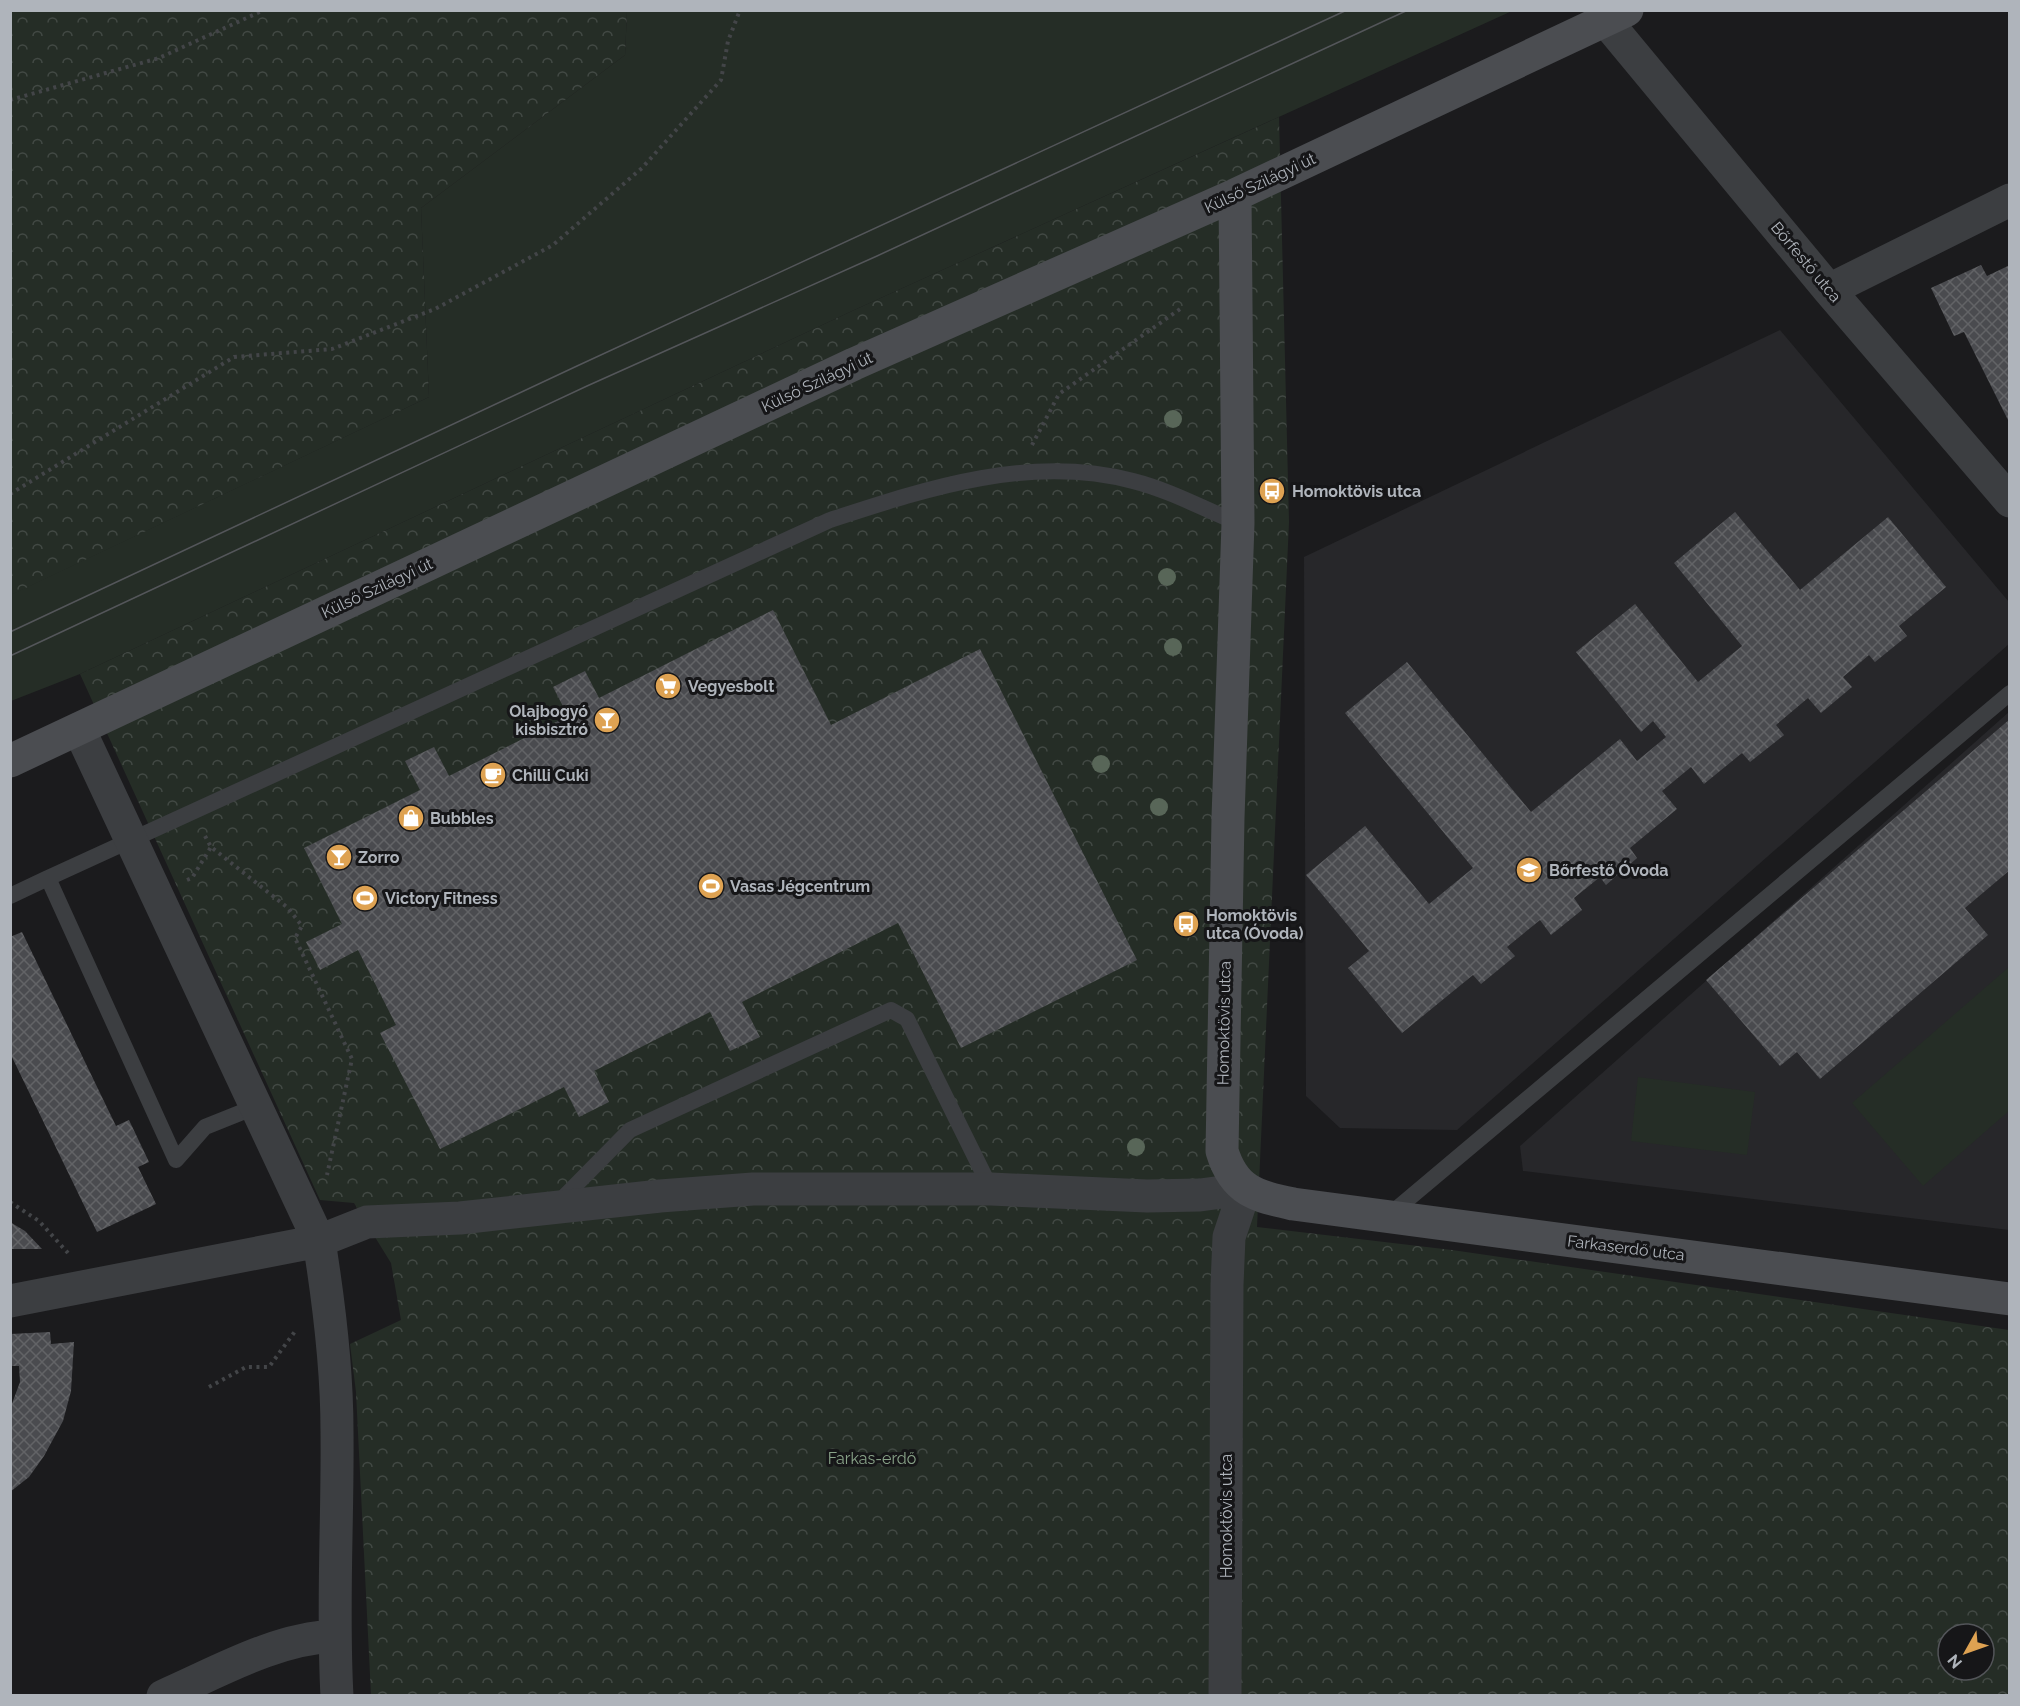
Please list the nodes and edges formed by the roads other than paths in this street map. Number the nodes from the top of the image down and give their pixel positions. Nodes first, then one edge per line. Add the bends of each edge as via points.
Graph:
1 (1616, 16) edge
2 (1235, 195) junction
3 (2010, 200) edge
4 (1829, 290) junction
5 (2010, 501) edge
6 (1238, 523) junction
7 (2010, 693) edge
8 (79, 729) junction
9 (10, 761) edge
10 (130, 840) junction
11 (48, 878) junction
12 (10, 896) edge
13 (255, 1107) junction
14 (991, 1189) junction
15 (1245, 1189) junction
16 (554, 1207) junction
17 (1387, 1217) junction
18 (319, 1241) junction
19 (2010, 1299) edge
20 (10, 1301) edge
21 (334, 1636) junction
22 (163, 1695) edge
23 (338, 1695) edge
24 (1225, 1695) edge

1 - 2 street, Külső Szilágyi út
1 - 4 street, Bőrfestő utca
2 - 6 street, Homoktövis utca
2 - 8 street, Külső Szilágyi út via 854,364
3 - 4 street
4 - 5 street, Bőrfestő utca
6 - 10 lane via 1134,481 1080,471 1018,472 956,482 830,520
6 - 15 street, Homoktövis utca via 1222,1151 1235,1181
7 - 17 lane
8 - 9 street, Külső Szilágyi út
8 - 10 street
10 - 11 lane
10 - 13 street
11 - 12 lane
11 - 13 lane via 176,1160 206,1127
13 - 18 street
14 - 15 street via 1147,1196
14 - 16 street via 753,1189
14 - 16 lane via 907,1019 891,1010 630,1130
15 - 17 street, Farkaserdő utca via 1293,1204
15 - 24 street, Homoktövis utca via 1229,1237 1227,1285
16 - 18 street via 460,1218 367,1222
17 - 19 street, Farkaserdő utca
18 - 20 street
18 - 21 street via 327,1291 337,1429
21 - 22 street via 285,1643
21 - 23 street

